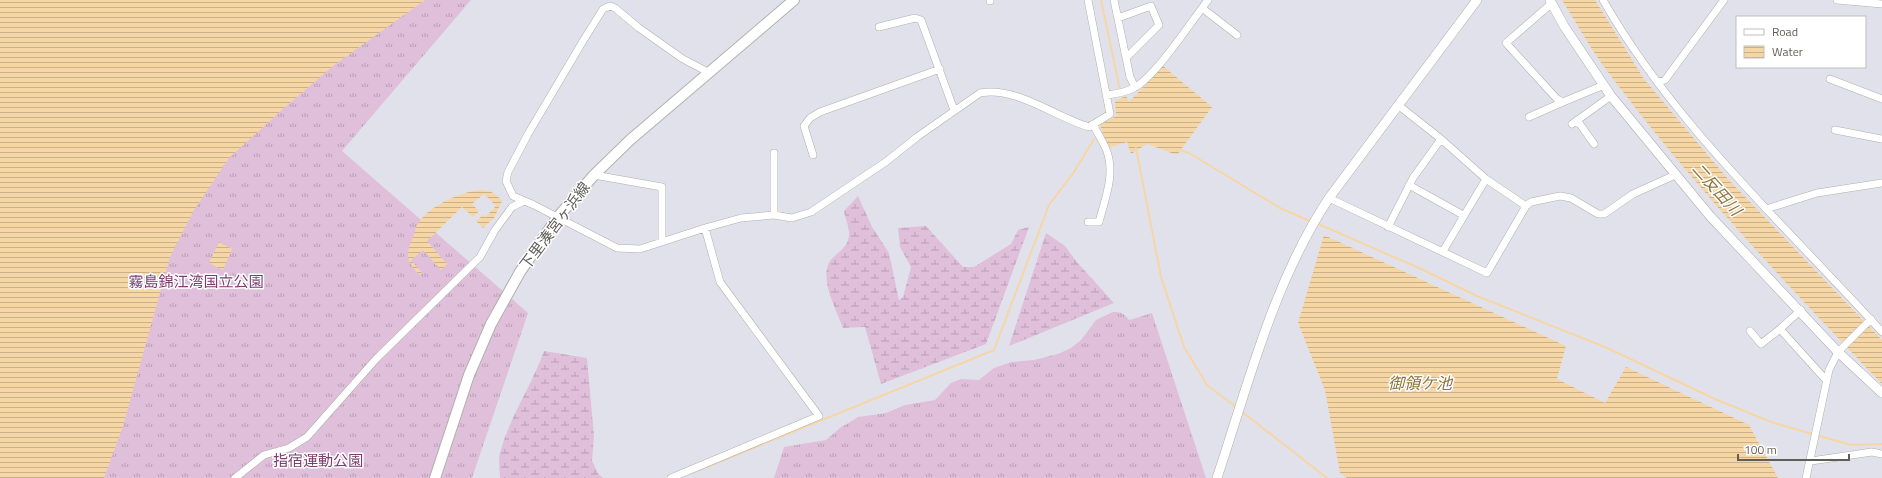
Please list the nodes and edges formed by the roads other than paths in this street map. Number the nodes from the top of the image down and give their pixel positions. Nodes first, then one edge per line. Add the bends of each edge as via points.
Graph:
1 (794, 0) edge
2 (1088, 0) edge
3 (1114, 0) edge
4 (1208, 0) edge
5 (1476, 0) edge
6 (1603, 0) edge
7 (1724, 0) edge
8 (1837, 0) edge
9 (1551, 1) edge
10 (1882, 4) edge
11 (1202, 8) junction
12 (1118, 18) junction
13 (880, 27) dead end
14 (1237, 35) dead end
15 (1126, 58) junction
16 (940, 69) junction
17 (708, 72) junction
18 (1830, 79) dead end
19 (1658, 82) junction
20 (1604, 85) junction
21 (1132, 89) junction
22 (1108, 95) junction
23 (1611, 96) junction
24 (1882, 99) edge
25 (1563, 102) junction
26 (1398, 105) junction
27 (954, 110) junction
28 (1529, 117) dead end
29 (1093, 124) junction
30 (1835, 130) dead end
31 (1882, 139) edge
32 (1441, 140) junction
33 (1594, 144) dead end
34 (774, 153) dead end
35 (813, 155) dead end
36 (594, 175) junction
37 (1675, 175) junction
38 (1486, 179) junction
39 (1882, 183) edge
40 (1409, 185) junction
41 (1329, 198) junction
42 (524, 201) junction
43 (1526, 206) junction
44 (1766, 209) junction
45 (774, 214) junction
46 (1463, 215) junction
47 (557, 218) junction
48 (1088, 222) dead end
49 (1388, 226) junction
50 (705, 228) junction
51 (662, 241) junction
52 (1443, 251) junction
53 (1801, 310) junction
54 (1870, 320) junction
55 (1780, 329) junction
56 (1750, 331) dead end
57 (1882, 332) edge
58 (1841, 349) junction
59 (1826, 380) junction
60 (1882, 393) edge
61 (1882, 454) edge
62 (1811, 461) junction
63 (236, 478) edge
64 (435, 478) edge
65 (670, 478) edge
66 (1217, 478) edge
67 (1806, 478) edge

1 - 17 main road, 下里湊宮ヶ浜線
2 - 22 street
3 - 12 street
4 - 11 street
5 - 26 street
6 - 19 street
7 - 19 street via 1665,80
8 - 10 street
9 - 20 street via 1564,26
9 - 25 street via 1506,43 1557,99
11 - 14 street
11 - 21 street via 1157,67
12 - 15 street
12 - 15 street via 1151,6 1159,25
13 - 16 street via 915,18 921,20
15 - 21 street
16 - 27 street
16 - 35 street via 856,98 810,118 804,126
17 - 36 main road, 下里湊宮ヶ浜線
17 - 42 street via 682,59 615,8 610,6 604,9 582,41 506,176 507,185 513,196
18 - 24 street
19 - 44 street via 1718,157
20 - 23 street
20 - 25 street
21 - 22 street
22 - 29 street via 1110,114
23 - 33 street via 1574,122
23 - 37 street
25 - 28 street
26 - 32 street
26 - 41 street
27 - 29 street via 980,93 1001,92 1044,107 1077,124 1089,127
27 - 45 street via 887,161 812,212 792,218
29 - 48 street via 1106,149 1110,172 1099,222
30 - 31 street
32 - 38 street
32 - 40 street
34 - 45 street
36 - 47 main road, 下里湊宮ヶ浜線
36 - 51 street via 662,187
37 - 43 street via 1633,194 1604,214 1598,214 1571,198 1560,196 1531,202
37 - 53 street via 1724,232
38 - 43 street
38 - 46 street
39 - 44 street via 1817,193
40 - 46 street
40 - 49 street
41 - 49 street
41 - 66 street via 1309,230 1274,305
42 - 47 street
42 - 63 street via 512,207 480,257 376,359 307,437 289,448 264,455
43 - 52 street via 1488,273
44 - 54 street
45 - 50 street via 741,218
46 - 52 street
47 - 51 street via 617,248 640,249
47 - 64 main road, 下里湊宮ヶ浜線 via 520,272 491,324 469,375
49 - 52 street
50 - 51 street
50 - 65 street via 720,282 819,416
53 - 55 street
53 - 58 street
54 - 57 street
54 - 58 street
55 - 56 street via 1761,344
55 - 59 street
58 - 59 street
58 - 60 street
59 - 62 street
61 - 62 street via 1872,452
62 - 67 street

